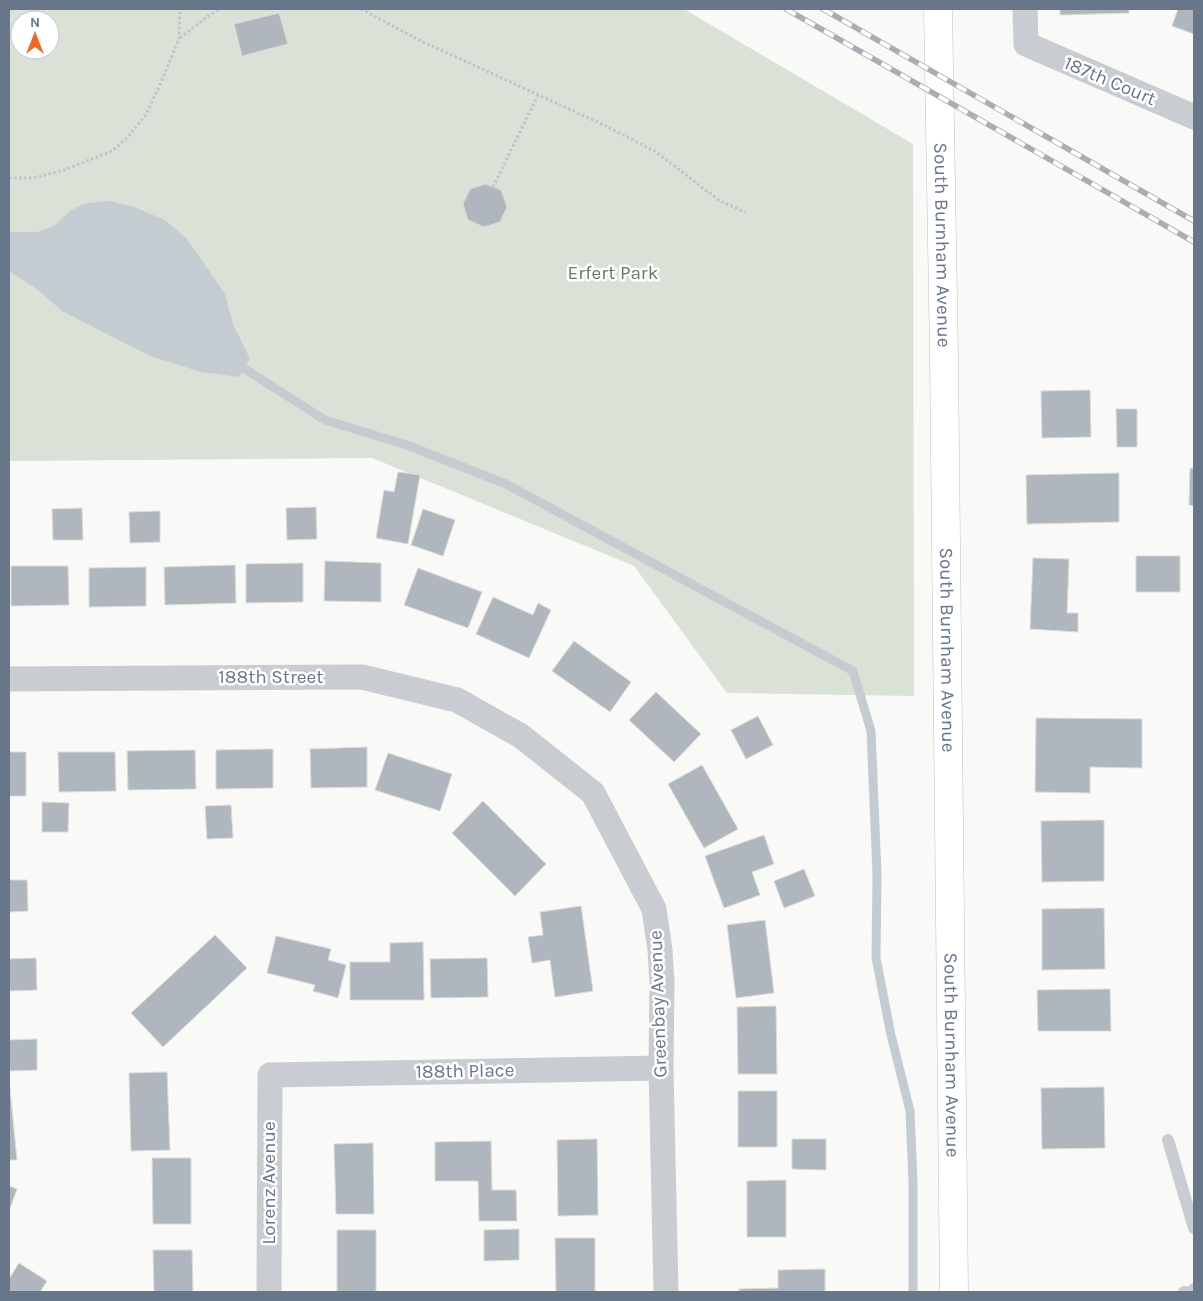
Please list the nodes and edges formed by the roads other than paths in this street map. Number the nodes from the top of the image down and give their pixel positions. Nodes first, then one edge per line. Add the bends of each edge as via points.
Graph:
1 (938, 9) edge
2 (1025, 9) edge
3 (1194, 117) edge
4 (9, 679) edge
5 (521, 736) joint
6 (661, 1068) junction
7 (270, 1075) joint
8 (1168, 1140) dead end
9 (1194, 1228) edge
10 (1194, 1289) edge
11 (269, 1292) edge
12 (666, 1292) edge
13 (954, 1292) edge
14 (1184, 1292) edge

1 - 13 main road, South Burnham Avenue
2 - 3 street, 187th Court via 1026,44
4 - 5 street, 188th Street via 362,677 457,700
5 - 6 street, Greenbay Avenue via 594,794 654,909 662,982
6 - 7 street, 188th Place
6 - 12 street, Greenbay Avenue
7 - 11 street, Lorenz Avenue
8 - 9 lane
10 - 14 lane

